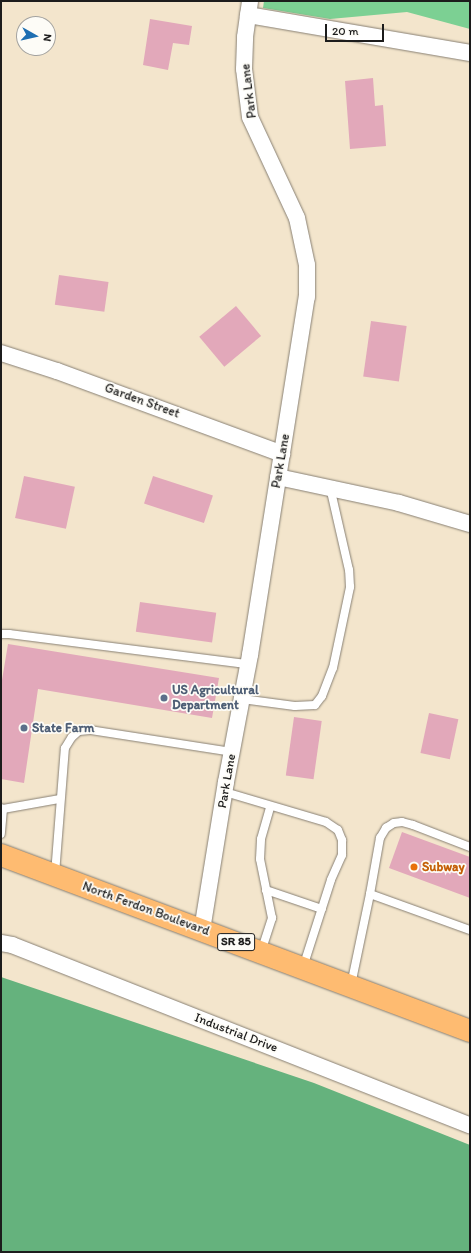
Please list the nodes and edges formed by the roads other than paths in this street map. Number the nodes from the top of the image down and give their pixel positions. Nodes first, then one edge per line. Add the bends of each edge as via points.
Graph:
1 (249, 8) edge
2 (470, 53) edge
3 (1, 353) edge
4 (282, 454) junction
5 (278, 477) junction
6 (330, 488) junction
7 (470, 524) edge
8 (1, 634) edge
9 (248, 664) junction
10 (242, 699) junction
11 (232, 752) junction
12 (225, 792) junction
13 (60, 799) junction
14 (270, 807) junction
15 (2, 808) edge
16 (1, 834) edge
17 (470, 847) edge
18 (1, 855) edge
19 (54, 875) junction
20 (266, 890) junction
21 (370, 894) junction
22 (322, 910) junction
23 (202, 930) junction
24 (470, 930) edge
25 (1, 943) edge
26 (261, 952) junction
27 (303, 968) junction
28 (351, 985) junction
29 (470, 1031) edge
30 (470, 1125) edge

1 - 2 street
1 - 4 street, Park Lane via 244,69 250,117 297,218 307,265 306,304
3 - 4 street, Garden Street via 57,371
4 - 5 street, Park Lane
5 - 6 street
5 - 9 street, Park Lane
6 - 7 street via 399,503
6 - 10 lane via 349,570 350,587 333,668 322,696 315,705 295,706
8 - 9 lane
9 - 10 street, Park Lane
10 - 11 street, Park Lane
11 - 12 street, Park Lane
11 - 13 lane via 90,730 79,731 65,748
12 - 14 lane
12 - 23 street, Park Lane
13 - 15 lane
13 - 19 lane
14 - 20 lane via 261,839 260,859
14 - 22 lane via 326,822 338,830 342,840 342,855
15 - 16 lane
17 - 21 lane via 413,825 394,823 386,828 380,838
18 - 19 main road, North Ferdon Boulevard / SR 85
19 - 23 main road, North Ferdon Boulevard / SR 85
20 - 22 lane
20 - 26 lane via 272,918
21 - 24 lane
21 - 28 lane
22 - 27 lane
23 - 26 main road, North Ferdon Boulevard / SR 85
25 - 30 street, Industrial Drive
26 - 27 main road, North Ferdon Boulevard / SR 85
27 - 28 main road, North Ferdon Boulevard / SR 85
28 - 29 main road, North Ferdon Boulevard / SR 85

